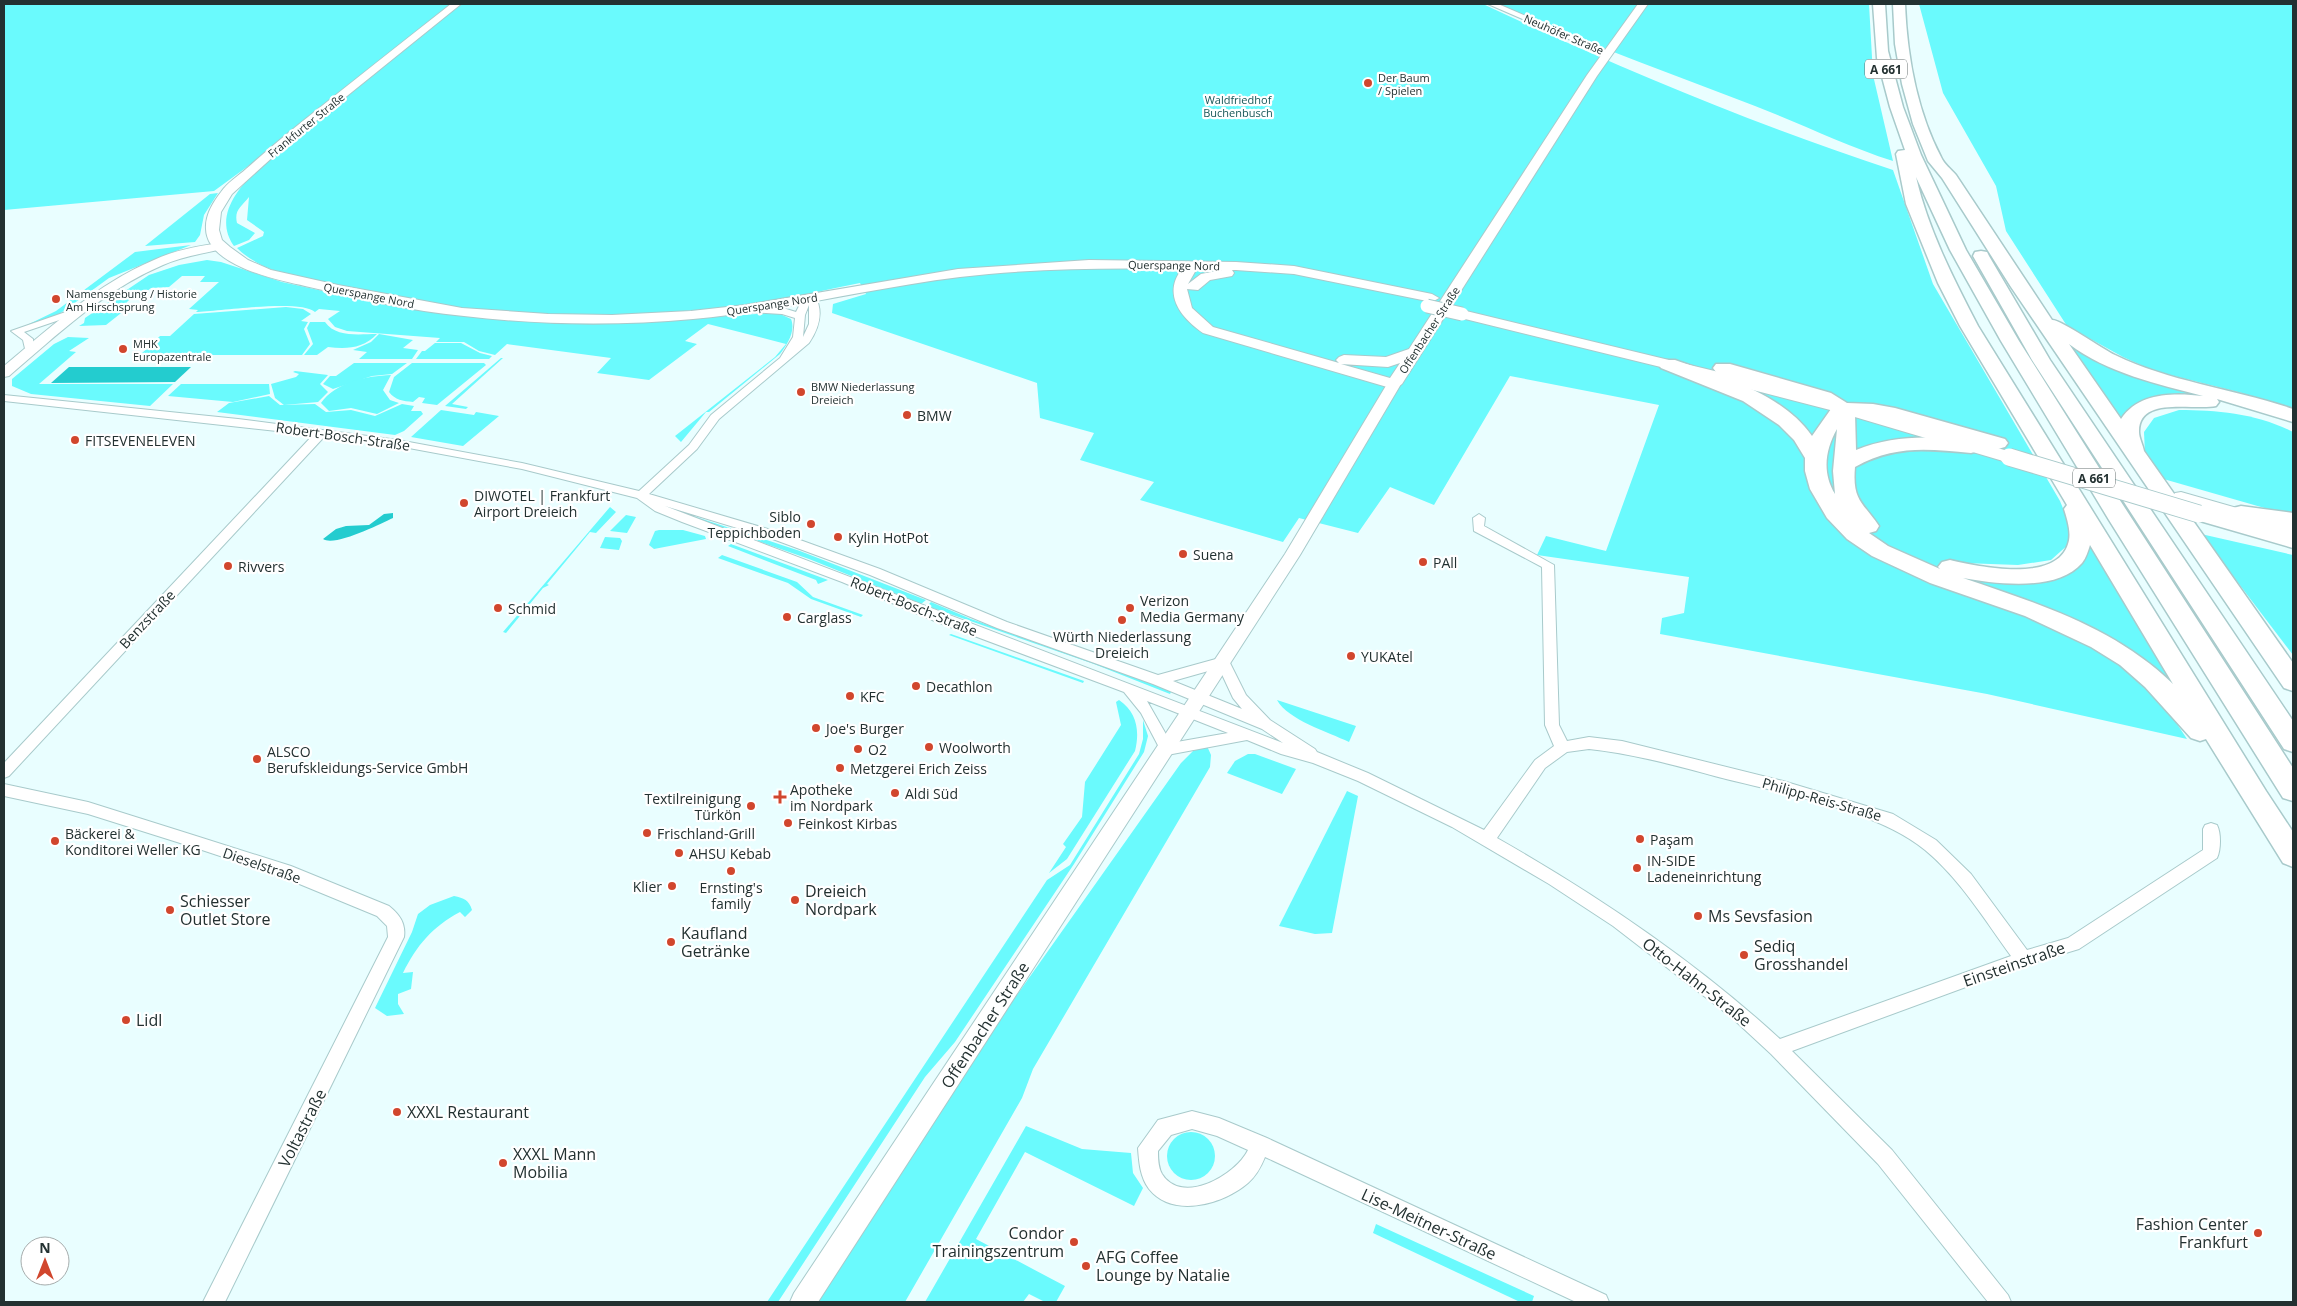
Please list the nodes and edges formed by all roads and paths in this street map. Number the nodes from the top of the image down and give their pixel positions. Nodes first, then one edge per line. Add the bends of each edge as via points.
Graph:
1 (451, 4) edge
2 (456, 4) edge
3 (1492, 4) edge
4 (1643, 4) edge
5 (1879, 4) edge
6 (1899, 4) edge
7 (432, 21) junction
8 (1612, 48) junction
9 (1903, 138) junction
10 (1936, 162) junction
11 (212, 232) junction
12 (221, 246) junction
13 (188, 254) junction
14 (234, 257) junction
15 (1142, 264) junction
16 (1192, 266) junction
17 (1241, 271) junction
18 (1187, 284) junction
19 (2020, 287) junction
20 (812, 298) junction
21 (1429, 302) junction
22 (745, 309) junction
23 (81, 310) junction
24 (1465, 310) junction
25 (799, 316) junction
26 (4, 331) edge
27 (16, 331) junction
28 (55, 331) junction
29 (30, 351) junction
30 (1415, 352) junction
31 (1341, 359) junction
32 (783, 360) junction
33 (1668, 364) junction
34 (1723, 368) junction
35 (4, 373) edge
36 (1394, 384) junction
37 (6, 399) edge
38 (1844, 409) junction
39 (2293, 416) edge
40 (2293, 426) edge
41 (327, 433) junction
42 (1978, 448) junction
43 (2005, 449) junction
44 (1814, 456) junction
45 (1845, 464) junction
46 (2143, 468) junction
47 (641, 495) junction
48 (2072, 497) junction
49 (2233, 512) junction
50 (2204, 515) joint
51 (1479, 518) dead end
52 (2293, 520) edge
53 (2293, 530) edge
54 (2293, 543) edge
55 (1223, 662) junction
56 (1158, 680) junction
57 (2293, 682) edge
58 (1129, 688) junction
59 (1196, 705) junction
60 (1267, 725) junction
61 (1247, 735) junction
62 (2293, 742) edge
63 (1563, 746) junction
64 (1167, 749) junction
65 (1317, 758) junction
66 (4, 772) edge
67 (4, 790) edge
68 (2293, 790) edge
69 (2256, 799) junction
70 (2211, 829) dead end
71 (1487, 839) junction
72 (2293, 855) edge
73 (388, 953) joint
74 (2023, 959) junction
75 (1777, 1048) junction
76 (1260, 1145) junction
77 (214, 1302) edge
78 (803, 1302) edge
79 (1599, 1302) edge
80 (2001, 1302) edge

1 - 7 main road, Frankfurter Straße
2 - 7 main road, Frankfurter Straße
3 - 8 street, Neuhöfer Straße via 1585,45
4 - 8 main road, Offenbacher Straße
5 - 9 highway, A 661 via 1882,56
6 - 10 highway, A 661 via 1902,40 1915,107
7 - 11 main road, Frankfurter Straße via 227,192 215,212
8 - 30 main road, Offenbacher Straße
9 - 48 highway via 1914,204 1947,283 1969,326
9 - 68 highway, A 661 via 1989,306 2116,513
10 - 19 highway via 1948,175
10 - 62 highway, A 661 via 1984,263 2041,360
11 - 12 main road
11 - 13 street
12 - 13 street
12 - 14 main road, Querspange Nord
13 - 14 street
13 - 23 street via 152,265 118,281
14 - 22 main road, Querspange Nord via 290,279 476,314 619,319
15 - 16 main road, Querspange Nord
15 - 18 main road via 1169,273
15 - 20 main road, Querspange Nord via 982,271
16 - 17 main road
16 - 18 main road via 1195,274
16 - 21 main road, Querspange Nord via 1270,268 1332,276
17 - 18 main road
17 - 21 main road
18 - 31 main road via 1196,312 1218,328
18 - 36 main road via 1181,299 1185,311 1208,330
19 - 39 highway via 2056,326 2103,358
19 - 46 highway
20 - 22 main road, Querspange Nord
20 - 25 street via 803,305
20 - 32 street via 816,316 811,334 802,346
21 - 24 main road, bridge
22 - 25 street via 783,311
23 - 27 street
23 - 28 street
24 - 33 main road
24 - 34 main road
25 - 32 street via 797,339
26 - 27 street
27 - 28 street
27 - 29 street via 28,339
28 - 29 street
29 - 35 street
30 - 31 main road via 1388,362
30 - 36 main road, Offenbacher Straße
31 - 36 main road via 1384,371
32 - 47 street via 715,417 693,447
33 - 38 main road
33 - 44 highway via 1737,391 1773,410 1799,431
34 - 38 highway via 1819,395
34 - 43 main road via 1895,412
36 - 55 street, Offenbacher Straße via 1292,555
37 - 41 street, Robert-Bosch-Straße
38 - 42 main road
38 - 43 highway via 1875,410
38 - 44 highway via 1828,426
38 - 45 highway via 1849,430
40 - 46 highway via 2250,410 2214,403 2176,400 2149,405 2138,410 2128,423 2127,432
41 - 47 street, Robert-Bosch-Straße via 476,456
41 - 66 street, Benzstraße via 290,466
42 - 43 main road
42 - 45 highway via 1896,444 1866,452
43 - 49 main road
43 - 50 main road, bridge
44 - 69 highway via 1817,477 1826,499 1854,532 1910,566 2046,615 2115,650 2142,668 2160,686
45 - 48 highway via 1844,492 1865,524 1913,553 1954,568 1984,574 2036,575 2062,567 2076,554 2080,542
46 - 57 highway
47 - 56 street, Robert-Bosch-Straße via 774,535 875,572 1002,625
47 - 58 street, Robert-Bosch-Straße via 659,508 686,519
48 - 69 highway
49 - 52 highway
49 - 53 main road
50 - 54 highway
51 - 63 street via 1478,528 1548,566 1552,725
55 - 56 street
55 - 59 street, Offenbacher Straße
55 - 60 street via 1240,698
56 - 59 street, Robert-Bosch-Straße
58 - 59 street, Robert-Bosch-Straße
58 - 64 street via 1146,710
59 - 60 street, Otto-Hahn-Straße
59 - 61 street, Otto-Hahn-Straße
59 - 64 street, Offenbacher Straße
60 - 65 street, Otto-Hahn-Straße
61 - 64 street
61 - 65 street, Otto-Hahn-Straße
63 - 71 street via 1540,764
63 - 74 street, Philipp-Reis-Straße via 1596,743 1622,747 1784,787 1887,818 1930,845 1964,879
64 - 78 street, Offenbacher Straße
65 - 71 street, Otto-Hahn-Straße via 1402,794
67 - 73 street, Dieselstraße via 88,808 196,842 285,872 383,911 393,919 397,928
69 - 72 highway
70 - 74 street, Einsteinstraße via 2211,853 2073,944
71 - 75 street, Otto-Hahn-Straße via 1619,921 1737,1011
73 - 77 street, Voltastraße
74 - 75 street, Einsteinstraße
75 - 80 street, Otto-Hahn-Straße via 1885,1157
76 - 76 street, Lise-Meitner-Straße via 1219,1127 1192,1120 1165,1127 1148,1148 1149,1168 1159,1184 1180,1196 1201,1196 1229,1184 1250,1167
76 - 79 street, Lise-Meitner-Straße

